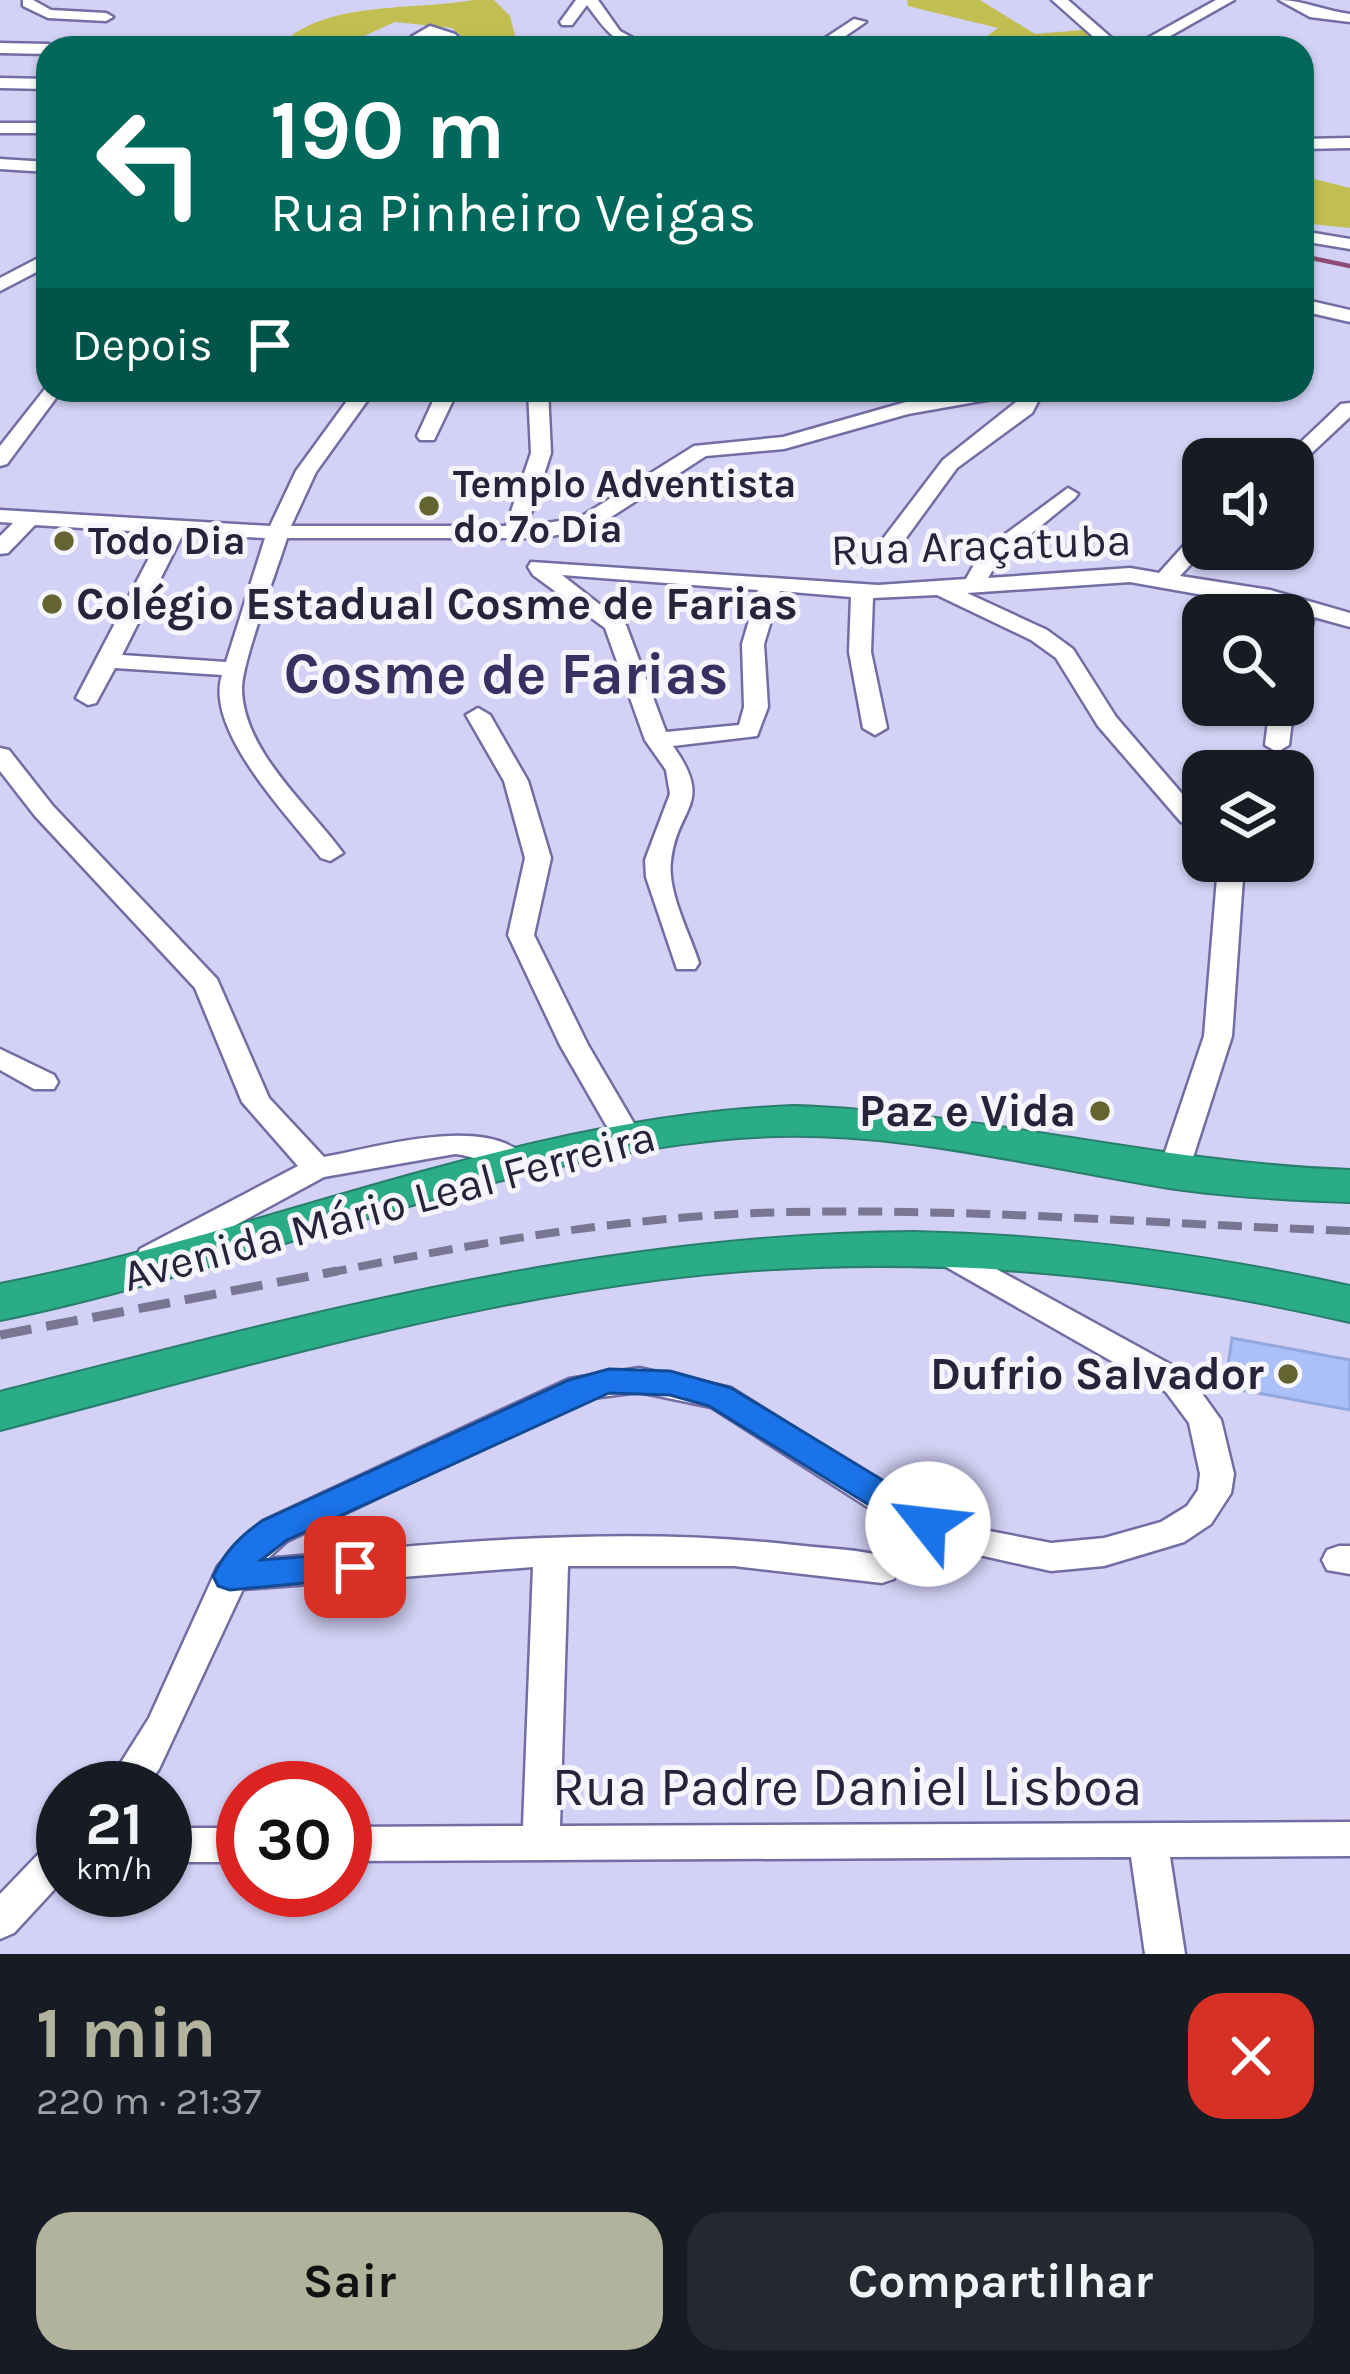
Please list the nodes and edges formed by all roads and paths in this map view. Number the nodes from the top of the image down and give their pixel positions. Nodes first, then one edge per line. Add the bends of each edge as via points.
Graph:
1 (588, 0) edge
2 (1059, 0) edge
3 (1237, 0) edge
4 (1286, 0) edge
5 (28, 1) edge
6 (1222, 2) edge
7 (106, 17) dead end
8 (14, 18) dead end
9 (1350, 18) edge
10 (567, 22) dead end
11 (859, 22) dead end
12 (619, 36) edge
13 (837, 36) edge
14 (1101, 36) edge
15 (1160, 36) edge
16 (0, 47) edge
17 (36, 48) edge
18 (0, 83) edge
19 (36, 84) edge
20 (0, 128) edge
21 (36, 128) edge
22 (1350, 143) edge
23 (1314, 144) edge
24 (0, 164) edge
25 (36, 166) edge
26 (1314, 238) edge
27 (1350, 244) edge
28 (36, 265) edge
29 (0, 286) edge
30 (1314, 308) edge
31 (1350, 316) edge
32 (43, 402) edge
33 (356, 402) edge
34 (443, 402) edge
35 (539, 402) edge
36 (943, 402) edge
37 (1028, 402) edge
38 (1348, 408) edge
39 (428, 436) dead end
40 (1314, 440) edge
41 (0, 460) edge
42 (1068, 494) dead end
43 (0, 516) edge
44 (31, 518) junction
45 (176, 527) junction
46 (278, 533) junction
47 (514, 533) junction
48 (0, 548) edge
49 (887, 548) dead end
50 (1182, 561) edge
51 (539, 567) junction
52 (1166, 579) junction
53 (973, 586) junction
54 (770, 588) junction
55 (942, 589) junction
56 (862, 592) junction
57 (1240, 594) edge
58 (1314, 610) edge
59 (1350, 620) edge
60 (106, 662) junction
61 (232, 669) junction
62 (88, 698) dead end
63 (478, 715) dead end
64 (1279, 726) edge
65 (875, 728) dead end
66 (657, 740) junction
67 (1277, 745) dead end
68 (0, 755) edge
69 (1182, 809) edge
70 (330, 853) dead end
71 (1231, 882) edge
72 (686, 963) dead end
73 (0, 1058) edge
74 (44, 1082) dead end
75 (627, 1137) junction
76 (516, 1163) junction
77 (316, 1168) junction
78 (1173, 1173) junction
79 (1350, 1186) edge
80 (941, 1250) junction
81 (105, 1282) junction
82 (0, 1302) edge
83 (1350, 1304) edge
84 (0, 1411) edge
85 (551, 1555) junction
86 (882, 1569) dead end
87 (230, 1576) junction
88 (143, 1761) edge
89 (1350, 1839) edge
90 (1148, 1840) junction
91 (541, 1842) junction
92 (372, 1844) edge
93 (36, 1883) edge
94 (0, 1921) edge
95 (1165, 1954) edge

1 - 10 street
1 - 12 street
2 - 14 street
3 - 6 street
4 - 9 street
5 - 7 street via 48,14
5 - 8 street
6 - 15 street
11 - 13 street
16 - 17 street
18 - 19 street
20 - 21 street
22 - 23 street
24 - 25 street
26 - 27 street
28 - 29 street
30 - 31 street
32 - 41 street
33 - 46 street via 306,471
34 - 39 street
35 - 47 street via 541,453
36 - 47 street via 784,443 701,450 586,523
37 - 49 street via 950,464
38 - 40 street
42 - 53 street via 989,557
43 - 44 street
44 - 45 street
44 - 48 street
45 - 46 street
45 - 60 street
46 - 47 street
46 - 61 street
47 - 51 street
50 - 52 street
51 - 54 street, Rua Araçatuba
51 - 66 street via 615,625
52 - 53 street, Rua Araçatuba via 1100,575
52 - 57 street, Rua Araçatuba
53 - 55 street, Rua Araçatuba
54 - 56 street, Rua Araçatuba
54 - 66 street via 754,644 749,731
55 - 56 street, Rua Araçatuba
55 - 69 street via 1065,654 1106,721
56 - 65 street via 860,652
58 - 59 street, Rua Araçatuba
60 - 61 street
60 - 62 street
61 - 70 street via 238,725
63 - 75 street via 516,781 538,858 521,935
64 - 67 street
66 - 72 street via 681,781 658,860
68 - 77 street via 207,985 256,1102
71 - 78 street via 1218,1036
73 - 74 street
75 - 76 highway, Avenida Mário Leal Ferreira
75 - 78 highway, Avenida Mário Leal Ferreira via 848,1120
76 - 77 street via 455,1144
76 - 81 highway, Avenida Mário Leal Ferreira
77 - 81 street
78 - 79 highway, Avenida Mário Leal Ferreira
80 - 83 highway via 1175,1267
80 - 84 highway via 766,1253 589,1273 344,1321
80 - 87 street via 1178,1383 1205,1420 1217,1474 1198,1515 1172,1532 1104,1552 1051,1558 973,1541 889,1504 720,1396 670,1383 609,1381 274,1531
81 - 82 highway, Avenida Mário Leal Ferreira
85 - 86 street via 679,1549
85 - 87 street
85 - 91 street
87 - 88 street via 165,1730
89 - 90 street, Rua Padre Daniel Lisboa
90 - 91 street, Rua Padre Daniel Lisboa
90 - 95 street
91 - 92 street, Rua Padre Daniel Lisboa
93 - 94 street

